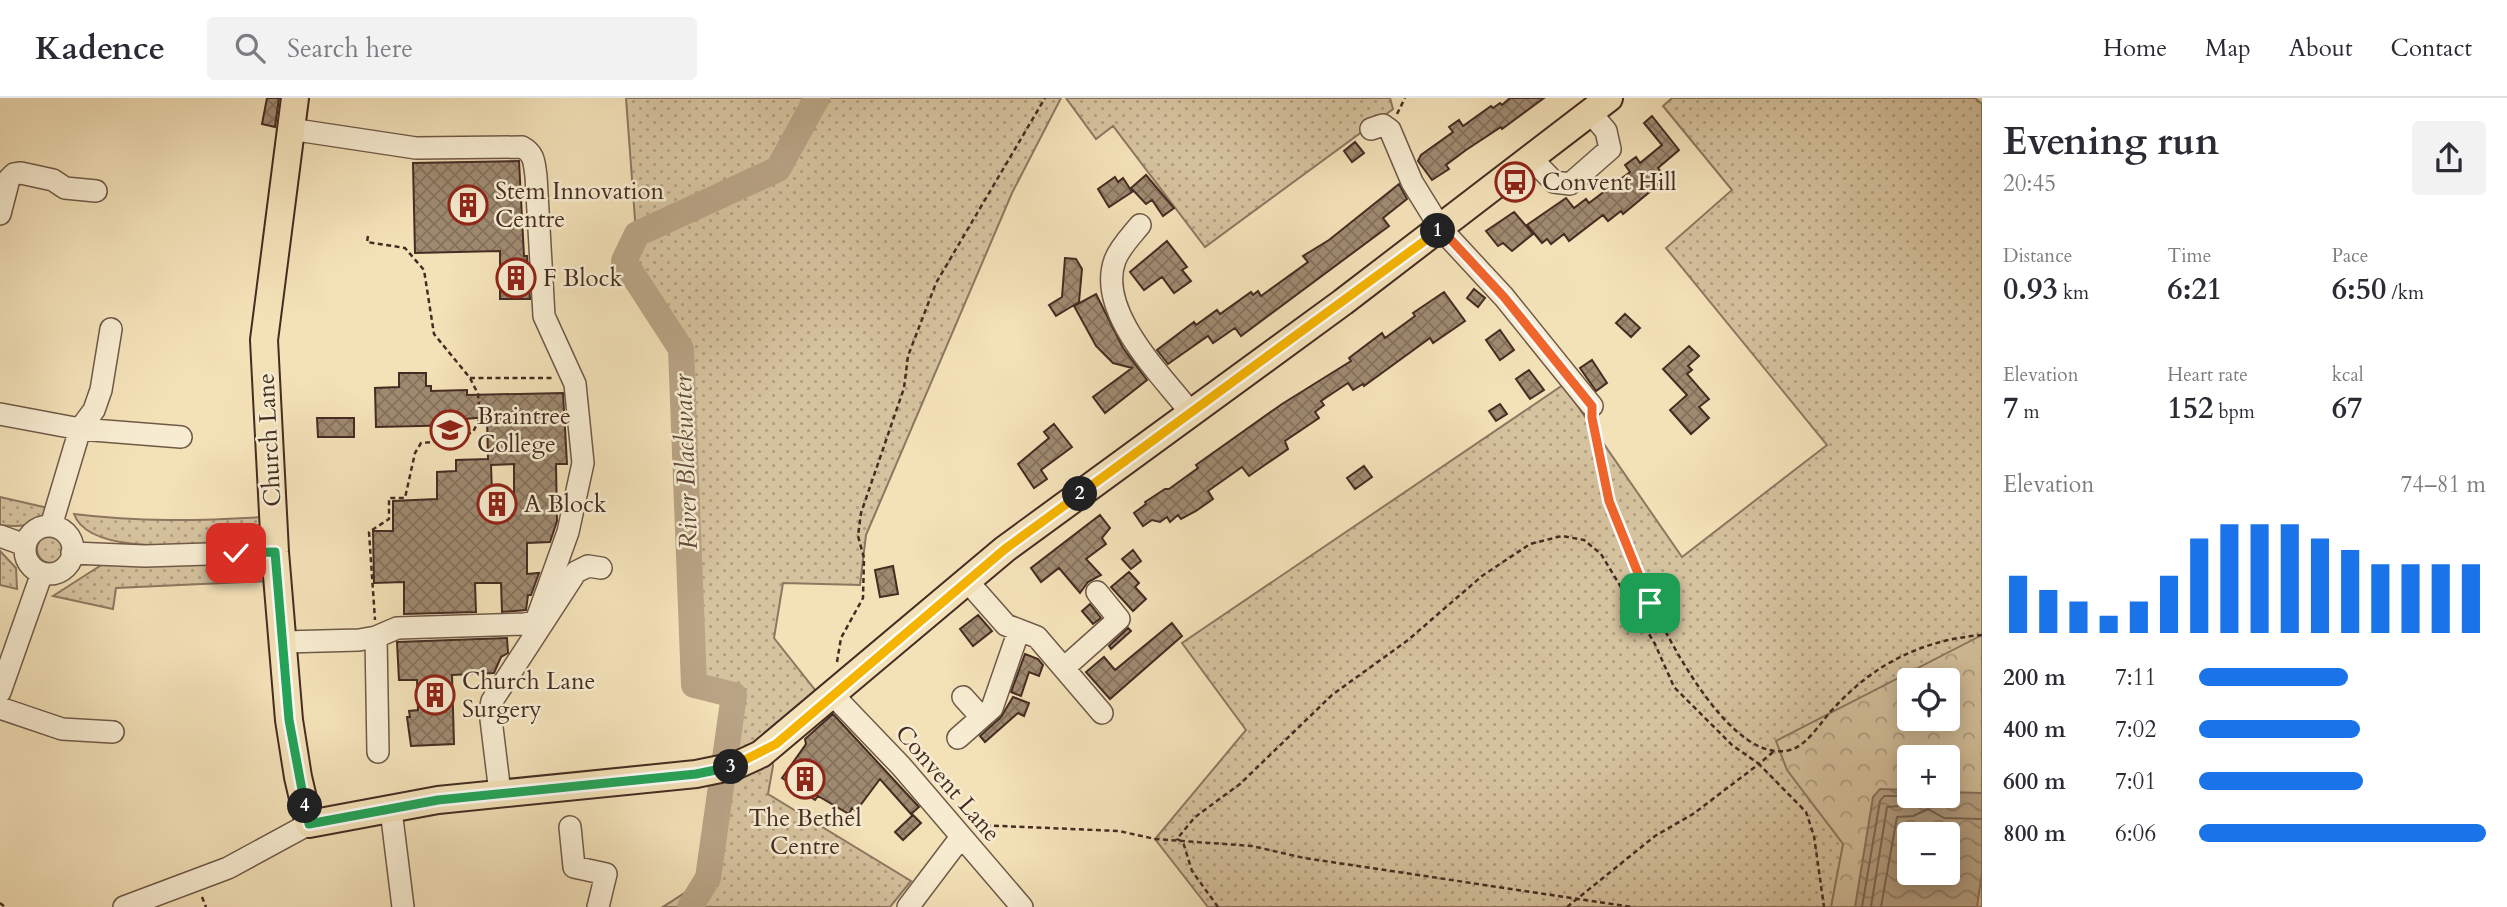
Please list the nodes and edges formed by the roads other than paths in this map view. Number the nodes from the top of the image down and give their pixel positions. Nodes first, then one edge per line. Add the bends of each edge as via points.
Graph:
1 (295, 98) edge
2 (1600, 105) edge
3 (1371, 128) dead end
4 (290, 129) junction
5 (1532, 159) junction
6 (96, 191) dead end
7 (2, 212) edge
8 (1140, 225) dead end
9 (1441, 229) junction
10 (111, 329) dead end
11 (1592, 406) road end
12 (1191, 413) junction
13 (0, 414) edge
14 (80, 429) junction
15 (181, 437) dead end
16 (51, 526) junction
17 (0, 536) edge
18 (25, 545) junction
19 (275, 552) junction
20 (72, 553) junction
21 (601, 568) dead end
22 (42, 573) junction
23 (968, 582) junction
24 (1097, 592) dead end
25 (1019, 630) junction
26 (376, 637) junction
27 (284, 642) junction
28 (1064, 668) junction
29 (833, 683) junction
30 (0, 692) edge
31 (962, 697) dead end
32 (0, 708) edge
33 (1102, 713) dead end
34 (981, 717) junction
35 (113, 732) dead end
36 (958, 738) dead end
37 (379, 752) dead end
38 (500, 793) junction
39 (391, 810) junction
40 (309, 824) junction
41 (570, 827) dead end
42 (961, 837) junction
43 (124, 907) edge
44 (403, 907) edge
45 (598, 907) edge
46 (908, 907) edge
47 (1022, 907) edge

1 - 4 main road, Church Lane
2 - 5 main road
2 - 5 street via 1608,154 1570,184 1554,182
3 - 9 street via 1383,125 1390,130 1412,183
4 - 19 main road, Church Lane via 264,340
4 - 26 street via 416,148 522,147 529,151 536,176 544,316 573,378 583,463 568,532 536,621 397,628
5 - 9 main road
6 - 7 street via 65,188 53,180 21,173 9,179
8 - 12 street via 1116,258 1111,289 1115,307
9 - 11 street via 1504,297
9 - 12 main road
10 - 14 street via 101,390
12 - 23 main road via 1005,549
13 - 14 street
14 - 15 street
14 - 16 street
16 - 18 street via 34,531
16 - 20 street via 67,535
17 - 18 street
18 - 22 street via 28,562
19 - 20 street
19 - 27 main road, Church Lane
20 - 22 street via 62,570
21 - 38 street via 588,566 576,572 492,701
22 - 30 street
23 - 25 street via 1006,625
23 - 29 main road
24 - 28 street via 1119,619
25 - 28 street via 1037,637
25 - 34 street via 992,708
26 - 27 street
26 - 37 street
27 - 40 main road, Church Lane via 289,720
28 - 33 street
29 - 38 main road via 761,754 735,766
29 - 42 street, Convent Lane
31 - 34 street
32 - 35 street via 60,733
34 - 36 street
38 - 39 main road
39 - 40 main road
39 - 44 street
40 - 43 street via 228,868
41 - 45 street via 574,867 606,874
42 - 46 street
42 - 47 street, Convent Lane

